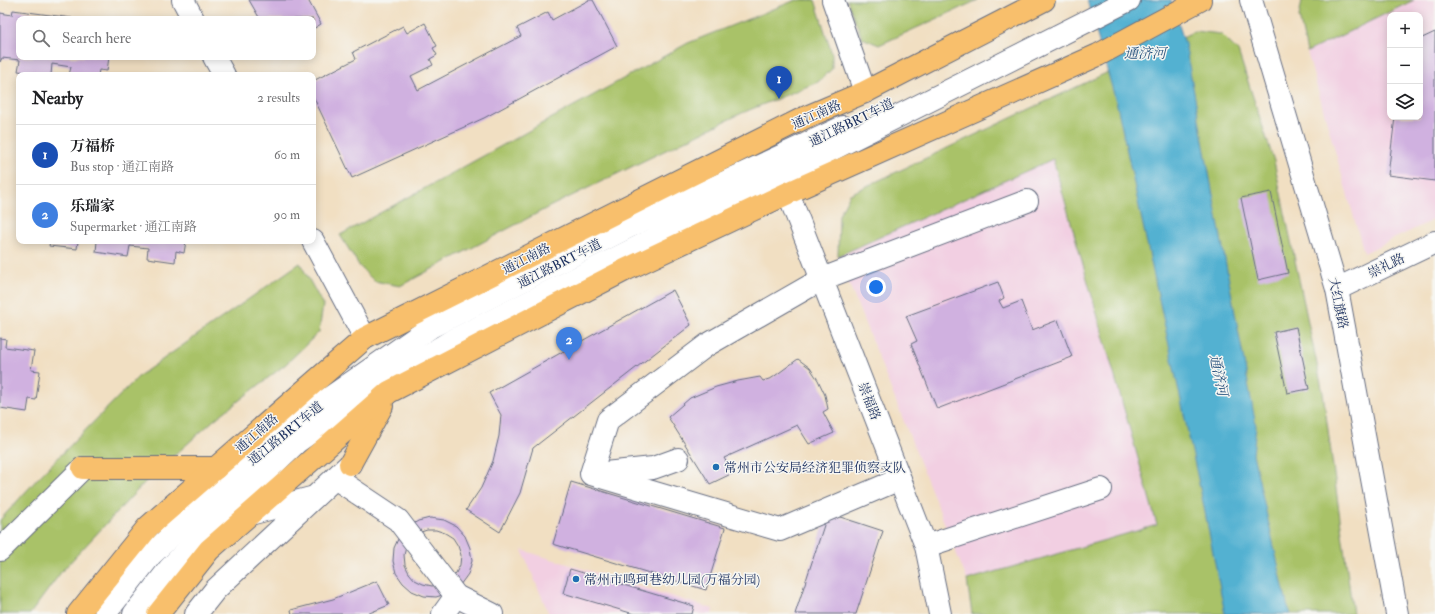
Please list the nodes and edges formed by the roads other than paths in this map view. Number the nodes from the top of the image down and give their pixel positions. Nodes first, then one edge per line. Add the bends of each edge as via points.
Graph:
1 (183, 0) edge
2 (833, 0) edge
3 (1044, 0) edge
4 (1129, 0) edge
5 (1200, 0) edge
6 (1251, 0) edge
7 (1086, 10) edge
8 (191, 16) edge
9 (216, 60) edge
10 (222, 72) edge
11 (865, 92) junction
12 (892, 119) junction
13 (939, 126) junction
14 (788, 192) junction
15 (1027, 201) dead end
16 (1435, 242) edge
17 (315, 244) edge
18 (822, 279) junction
19 (1337, 289) junction
20 (365, 338) junction
21 (389, 392) junction
22 (678, 459) dead end
23 (83, 468) joint
24 (216, 468) junction
25 (342, 471) junction
26 (591, 474) junction
27 (900, 479) junction
28 (1101, 489) dead end
29 (314, 497) junction
30 (250, 514) junction
31 (926, 546) junction
32 (0, 550) edge
33 (456, 596) junction
34 (78, 614) edge
35 (105, 614) edge
36 (134, 614) edge
37 (158, 614) edge
38 (196, 614) edge
39 (443, 614) edge
40 (492, 614) edge
41 (940, 614) edge
42 (1397, 614) edge

1 - 8 street
2 - 11 street
3 - 11 main road, 通江南路
4 - 7 street
5 - 13 main road via 1098,55
6 - 19 street, 大红旗路
7 - 12 street, 通江路BRT车道
7 - 35 street, 通江路BRT车道 via 631,226 431,327 302,417 242,468 151,554
9 - 10 street
11 - 20 main road, 通江南路 via 797,121
12 - 13 street
12 - 36 street, 通江路BRT车道 via 453,340 365,393 297,442 213,522 169,570
13 - 14 main road
14 - 18 street, 崇福路
14 - 21 main road via 625,270
15 - 18 street
16 - 19 street, 崇礼路
17 - 20 street
18 - 26 street via 706,345 608,420
18 - 27 street, 崇福路
19 - 42 street, 大红旗路
20 - 24 main road, 通江南路
21 - 25 main road
21 - 30 main road
22 - 26 street via 654,468
23 - 24 main road
23 - 32 street
24 - 34 main road, 通江南路 via 148,527
25 - 29 street
25 - 33 street via 398,520
26 - 27 street via 780,530
27 - 31 street, 崇福路
28 - 31 street
29 - 30 street
29 - 38 street via 215,590
30 - 37 main road via 209,550
31 - 41 street, 崇福路
33 - 39 street
33 - 40 street

